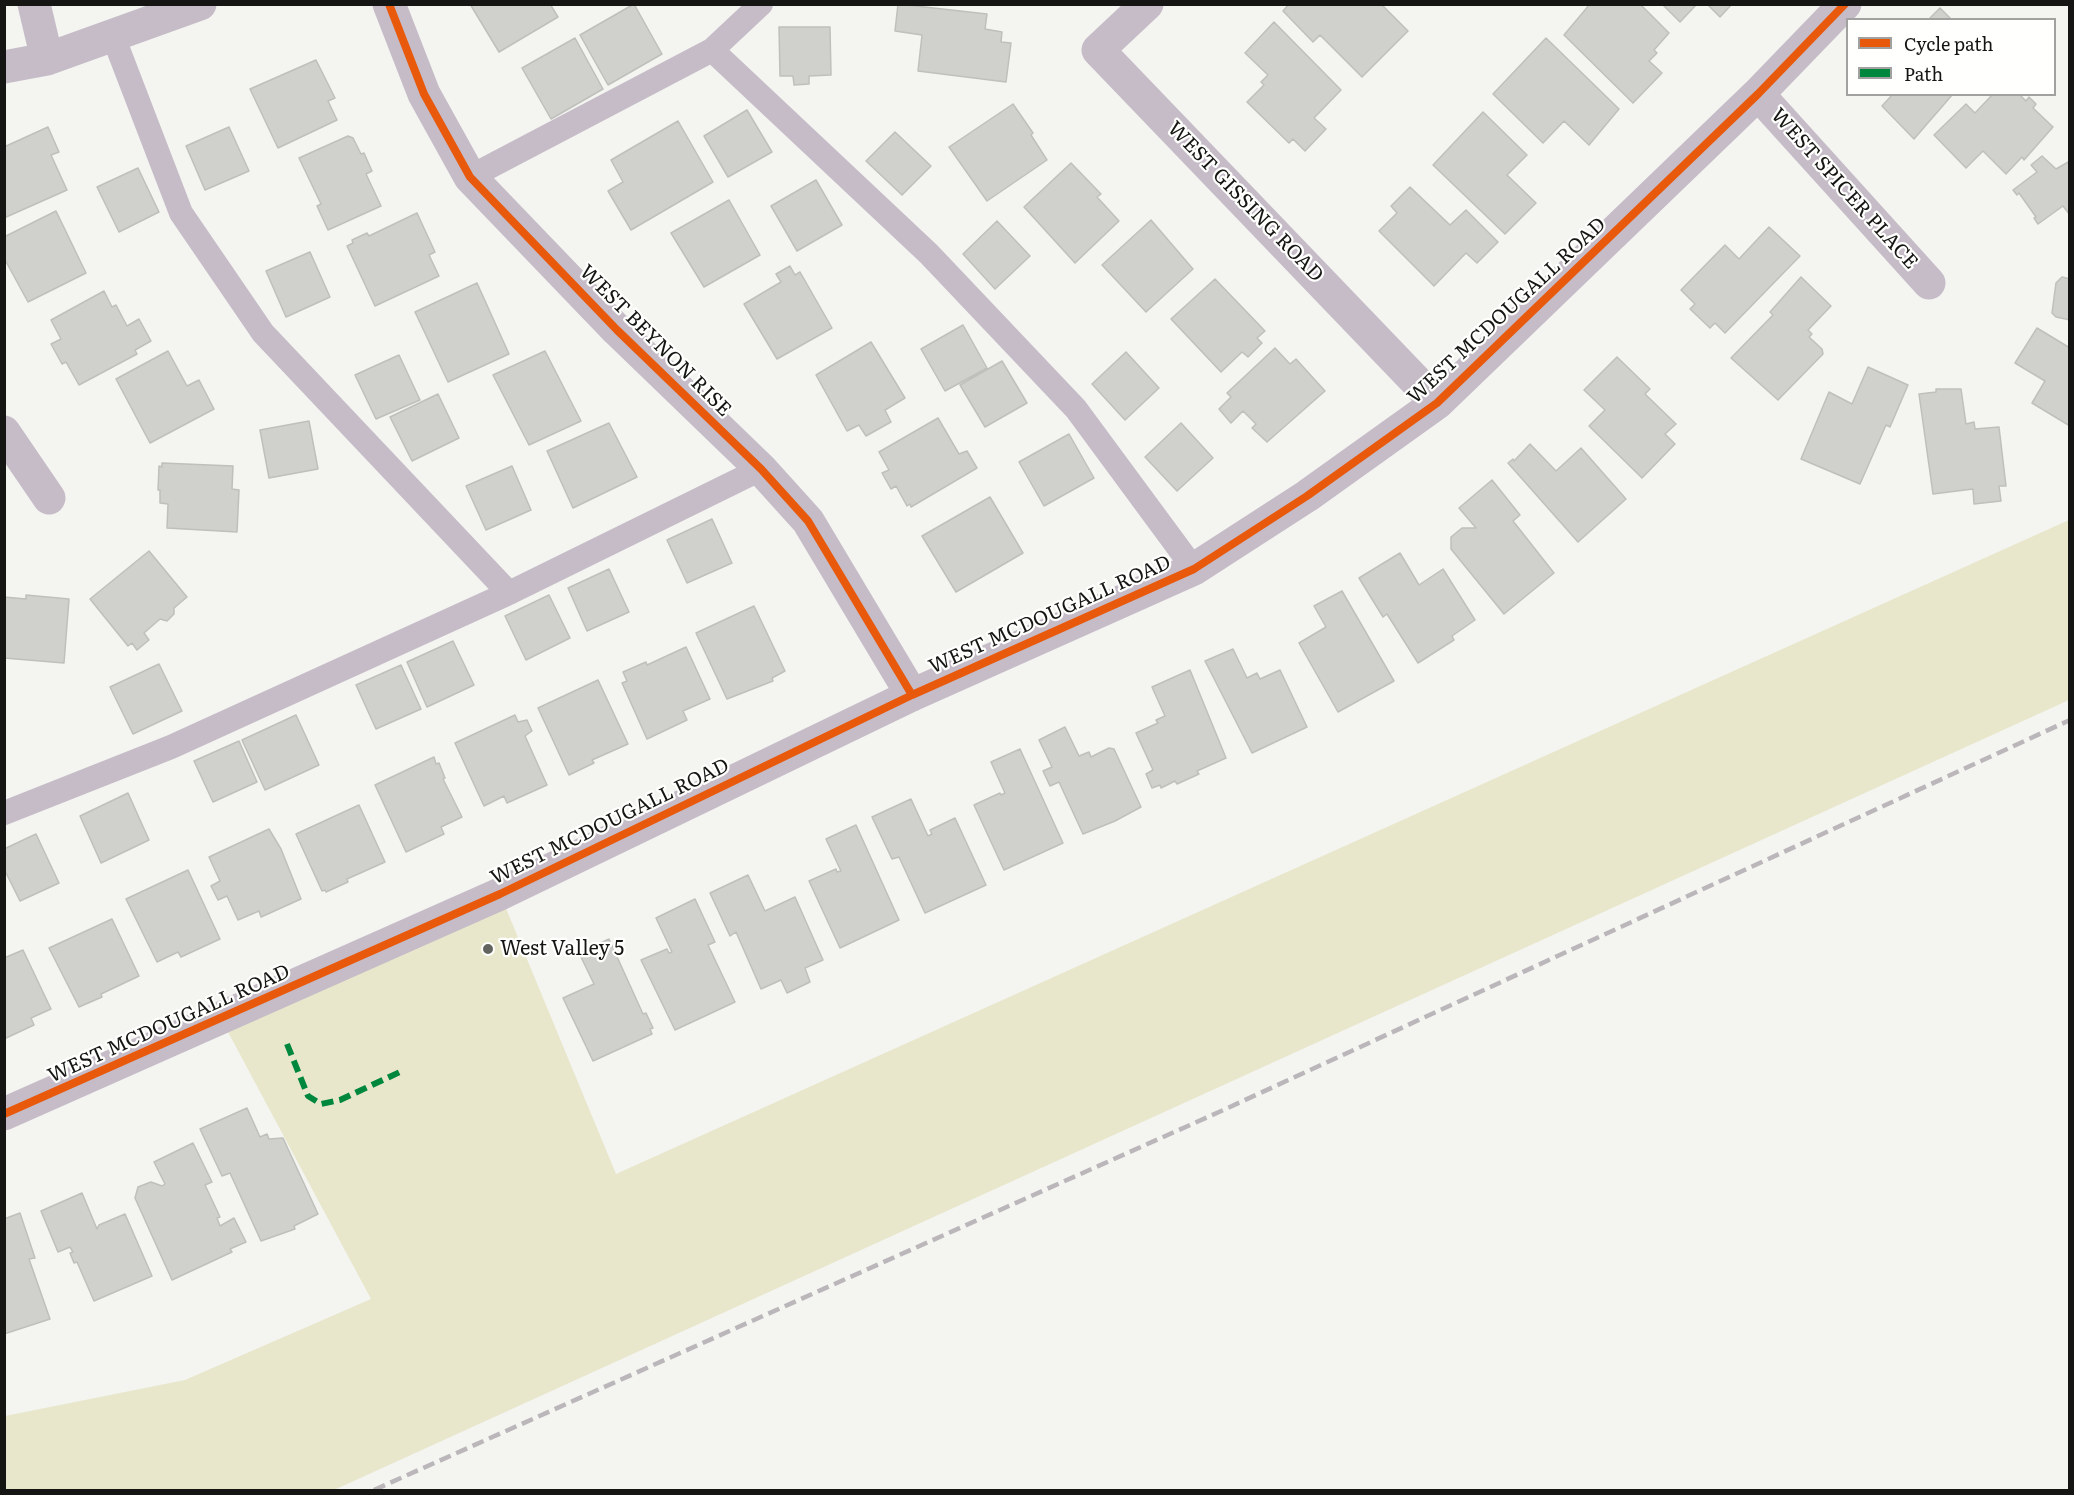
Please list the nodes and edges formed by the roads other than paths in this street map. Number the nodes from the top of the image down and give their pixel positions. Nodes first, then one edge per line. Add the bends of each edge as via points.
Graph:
1 (34, 4) edge
2 (200, 4) edge
3 (389, 4) edge
4 (761, 4) edge
5 (1147, 4) edge
6 (1845, 4) edge
7 (113, 36) junction
8 (712, 50) junction
9 (47, 59) junction
10 (4, 67) edge
11 (1758, 94) junction
12 (470, 177) junction
13 (1929, 284) dead end
14 (1437, 403) junction
15 (4, 432) edge
16 (761, 469) junction
17 (49, 498) dead end
18 (1194, 569) junction
19 (509, 593) junction
20 (912, 694) junction
21 (4, 813) edge
22 (4, 1114) edge

1 - 9 street
2 - 7 street
3 - 12 street, WEST BEYNON RISE via 424,94
4 - 8 lane
5 - 14 street, WEST GISSING ROAD via 1098,50
6 - 11 street, WEST MCDOUGALL ROAD
7 - 9 street
7 - 19 lane via 181,213 263,333
8 - 12 lane
8 - 18 lane via 929,254 1076,409
9 - 10 street
11 - 13 street, WEST SPICER PLACE
11 - 14 street, WEST MCDOUGALL ROAD
12 - 16 street, WEST BEYNON RISE via 617,330
14 - 18 street, WEST MCDOUGALL ROAD via 1307,496
15 - 17 street
16 - 19 lane
16 - 20 street, WEST BEYNON RISE via 808,521
18 - 20 street, WEST MCDOUGALL ROAD
19 - 21 lane via 171,747
20 - 22 street, WEST MCDOUGALL ROAD via 500,894

